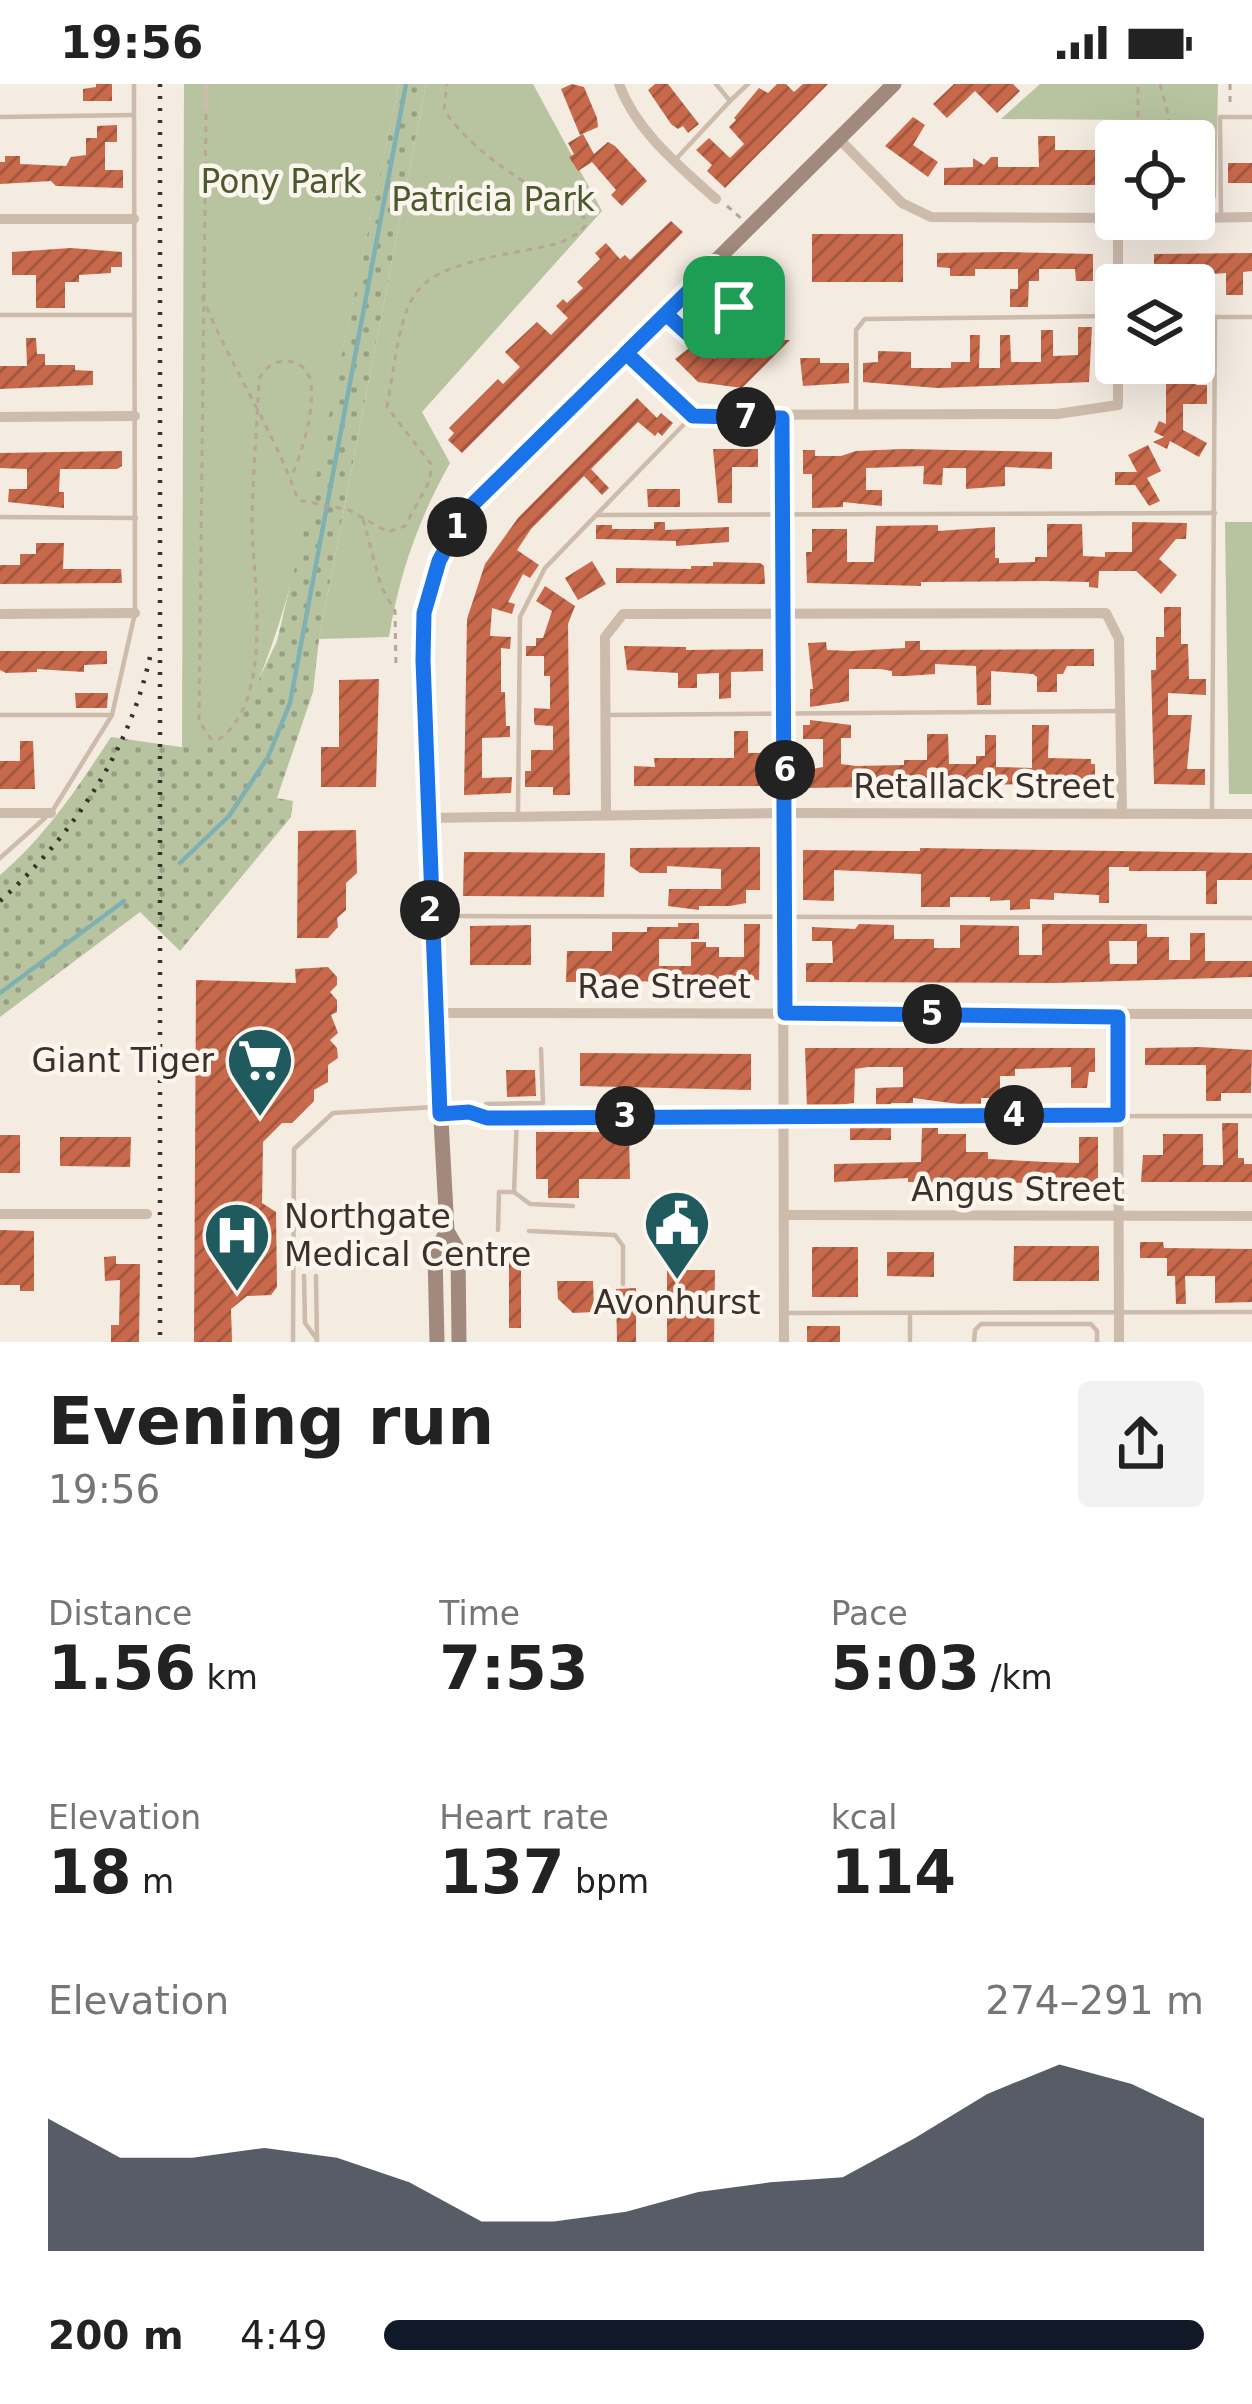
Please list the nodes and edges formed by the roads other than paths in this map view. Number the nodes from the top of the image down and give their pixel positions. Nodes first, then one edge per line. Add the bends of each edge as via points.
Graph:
1 (134, 84) edge
2 (206, 84) edge
3 (619, 84) edge
4 (716, 84) edge
5 (748, 84) edge
6 (894, 84) edge
7 (730, 101) junction
8 (206, 107) road end
9 (134, 115) junction
10 (0, 117) edge
11 (1252, 117) edge
12 (839, 139) junction
13 (674, 161) junction
14 (716, 199) road end
15 (1252, 217) edge
16 (1215, 218) edge
17 (1221, 218) junction
18 (0, 219) edge
19 (134, 219) junction
20 (1095, 219) edge
21 (714, 266) junction
22 (135, 314) junction
23 (666, 314) junction
24 (0, 315) edge
25 (1095, 316) edge
26 (1215, 317) edge
27 (1252, 317) edge
28 (626, 353) junction
29 (1118, 384) edge
30 (1215, 384) edge
31 (856, 415) junction
32 (135, 416) junction
33 (693, 416) junction
34 (0, 417) edge
35 (782, 418) junction
36 (1215, 513) junction
37 (784, 514) junction
38 (597, 515) junction
39 (0, 518) edge
40 (136, 518) junction
41 (784, 613) junction
42 (0, 614) edge
43 (135, 614) junction
44 (1121, 711) junction
45 (784, 713) junction
46 (112, 715) junction
47 (604, 715) junction
48 (0, 716) edge
49 (0, 813) edge
50 (51, 813) junction
51 (785, 813) junction
52 (606, 814) junction
53 (1122, 814) junction
54 (1212, 814) junction
55 (1252, 814) edge
56 (518, 817) junction
57 (428, 818) junction
58 (0, 858) edge
59 (430, 916) junction
60 (785, 918) junction
61 (1252, 918) edge
62 (435, 1013) junction
63 (785, 1013) junction
64 (1252, 1015) edge
65 (1118, 1017) junction
66 (541, 1049) dead end
67 (486, 1104) dead end
68 (440, 1111) junction
69 (785, 1115) junction
70 (1118, 1115) junction
71 (517, 1117) junction
72 (1252, 1117) edge
73 (514, 1192) junction
74 (574, 1206) dead end
75 (0, 1214) edge
76 (147, 1214) dead end
77 (784, 1215) junction
78 (1118, 1216) junction
79 (1252, 1216) edge
80 (498, 1230) dead end
81 (447, 1231) junction
82 (529, 1231) dead end
83 (304, 1276) dead end
84 (316, 1276) dead end
85 (623, 1284) dead end
86 (1119, 1312) junction
87 (1252, 1312) edge
88 (784, 1313) junction
89 (910, 1313) junction
90 (317, 1340) edge
91 (293, 1342) edge
92 (436, 1342) edge
93 (459, 1342) edge
94 (784, 1342) edge
95 (910, 1342) edge
96 (974, 1342) edge
97 (1096, 1342) edge
98 (1119, 1342) edge

1 - 9 lane
2 - 8 lane
3 - 13 street via 627,106
4 - 7 lane
5 - 7 lane
6 - 12 street
7 - 13 lane
9 - 10 lane
9 - 19 lane
11 - 17 lane via 1220,117
12 - 20 street via 902,203 932,217
12 - 21 street
13 - 14 street
15 - 17 street
16 - 17 street
18 - 19 street
19 - 22 lane
21 - 23 street
21 - 23 lane via 734,307 714,334 688,334
22 - 24 lane
22 - 32 lane
23 - 28 street
25 - 31 lane via 866,319 856,330
26 - 27 lane
28 - 33 street
28 - 57 street via 466,511 439,561 424,613
29 - 31 street via 1118,405 1057,414
30 - 36 lane
31 - 35 street
32 - 34 street
32 - 40 lane
33 - 35 street
33 - 38 lane
35 - 37 street
36 - 37 lane
36 - 54 lane
37 - 38 lane
37 - 41 street
38 - 56 lane via 545,568 520,616
39 - 40 lane
40 - 43 lane
41 - 44 street via 1106,614 1119,639
41 - 45 street
41 - 47 street via 623,614 605,638
42 - 43 street
43 - 46 lane
44 - 45 lane
44 - 53 street
45 - 47 lane
45 - 51 street
46 - 48 lane
46 - 50 lane
47 - 52 street
49 - 50 street
50 - 58 lane
51 - 52 street, Retallack Street
51 - 53 street, Retallack Street
51 - 60 street
52 - 56 street, Retallack Street
53 - 54 street, Retallack Street
54 - 55 street, Retallack Street
56 - 57 street, Retallack Street
57 - 59 street
59 - 60 lane
59 - 62 street
60 - 61 lane
60 - 63 street
62 - 63 street, Rae Street
62 - 68 street
63 - 65 street, Rae Street
63 - 69 street
64 - 65 street, Rae Street
65 - 70 street
66 - 67 lane via 543,1103
68 - 71 lane
68 - 81 street
68 - 91 lane via 333,1113 294,1149
69 - 70 lane
69 - 71 lane
69 - 77 street
70 - 72 lane
70 - 78 street
71 - 73 lane
73 - 74 lane via 530,1204
73 - 80 lane via 499,1192
75 - 76 street
77 - 78 street, Angus Street
77 - 88 street
78 - 79 street, Angus Street
78 - 86 street
81 - 92 street via 435,1252
81 - 93 street via 458,1250
82 - 85 lane via 615,1235 623,1246
83 - 90 lane via 305,1323
84 - 90 lane
86 - 87 lane
86 - 89 lane
86 - 98 street
88 - 89 lane
88 - 94 street
89 - 95 lane
96 - 97 lane via 981,1324 1091,1324

